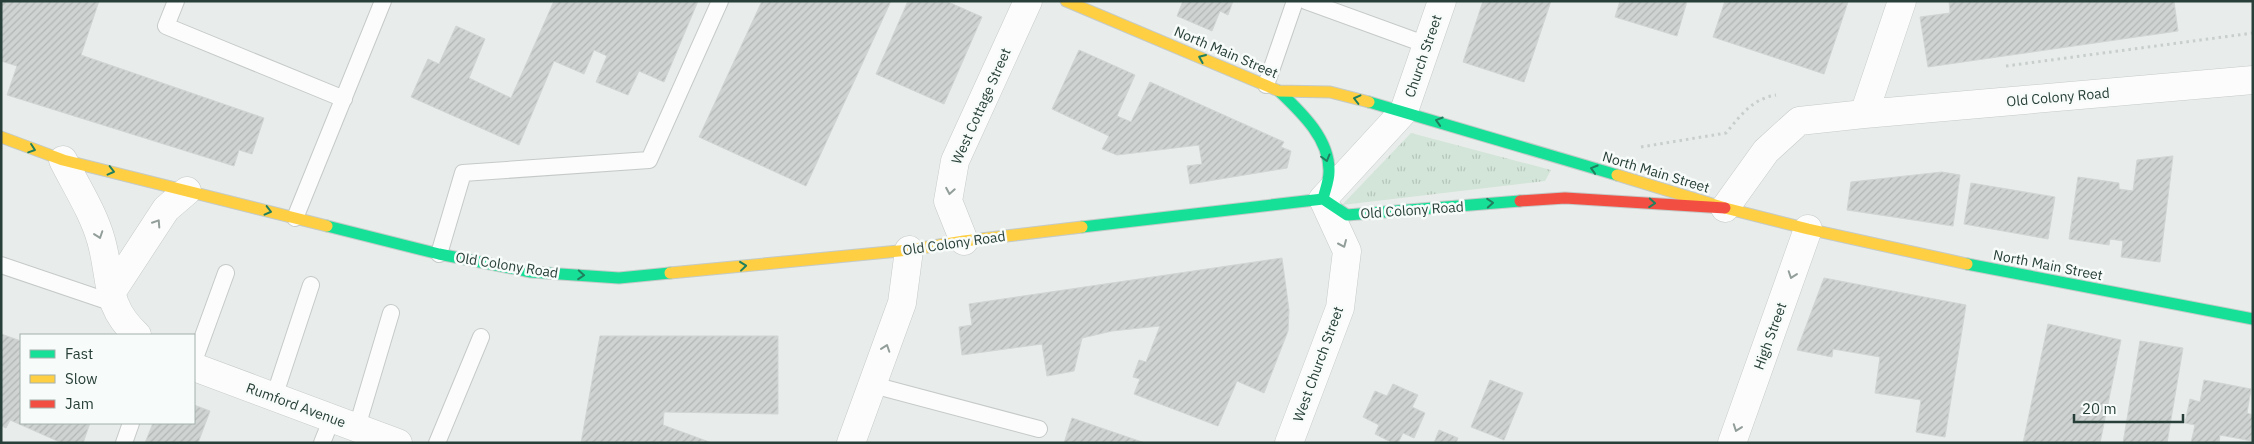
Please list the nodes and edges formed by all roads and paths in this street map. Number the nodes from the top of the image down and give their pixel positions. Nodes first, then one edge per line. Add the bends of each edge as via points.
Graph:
1 (176, 1) edge
2 (383, 1) edge
3 (720, 1) edge
4 (1028, 1) edge
5 (1066, 1) edge
6 (1296, 1) edge
7 (1306, 1) edge
8 (1442, 1) edge
9 (1902, 1) edge
10 (2253, 33) edge
11 (1427, 46) junction
12 (2005, 66) dead end
13 (2253, 80) edge
14 (1273, 88) junction
15 (344, 99) junction
16 (1404, 111) junction
17 (1864, 114) junction
18 (1726, 133) dead end
19 (1, 137) edge
20 (1632, 149) dead end
21 (63, 160) junction
22 (187, 190) junction
23 (1323, 199) junction
24 (1725, 208) junction
25 (295, 218) junction
26 (1808, 229) junction
27 (964, 241) junction
28 (909, 250) junction
29 (439, 254) junction
30 (1, 265) edge
31 (226, 273) dead end
32 (311, 286) dead end
33 (112, 298) junction
34 (391, 313) dead end
35 (2253, 320) edge
36 (136, 334) edge
37 (481, 337) dead end
38 (195, 358) edge
39 (195, 367) edge
40 (873, 385) junction
41 (274, 397) junction
42 (131, 424) edge
43 (337, 429) edge
44 (1039, 429) dead end
45 (124, 443) edge
46 (398, 443) edge
47 (437, 443) edge
48 (851, 443) edge
49 (1289, 443) edge
50 (1732, 443) edge

1 - 15 lane via 166,26
2 - 15 lane
3 - 29 lane via 649,160 463,173
4 -> 27 street, West Cottage Street via 955,161 948,201
14 -> 5 main road, North Main Street
6 - 14 lane
7 - 11 lane
8 - 11 street, Church Street
9 - 17 street
10 - 12 path
11 - 16 street, Church Street
13 - 17 street, Old Colony Road
16 -> 14 main road, North Main Street via 1330,92
14 -> 23 main road via 1308,117 1321,139 1329,170
15 - 25 lane
16 - 23 street
24 -> 16 main road, North Main Street
17 - 24 street, Old Colony Road via 1799,121 1766,151
18 - 20 path
19 -> 21 main road, Old Colony Road
21 -> 22 main road, Old Colony Road
21 -> 33 street via 101,240
22 -> 25 main road, Old Colony Road
33 -> 22 street via 166,209
23 -> 24 main road, Old Colony Road via 1347,214 1565,198
23 - 27 main road, Old Colony Road
23 -> 49 street, West Church Street via 1347,251 1340,308
24 - 26 main road, North Main Street
25 - 29 main road, Old Colony Road
26 - 35 main road, North Main Street via 2005,272
26 -> 50 street, High Street
27 - 28 main road, Old Colony Road
29 -> 28 main road, Old Colony Road via 531,272 619,278
40 -> 28 street via 902,303
30 - 33 lane
31 - 38 lane
32 - 41 lane
33 - 36 street
34 - 43 lane
37 - 47 lane
39 - 41 street, Rumford Avenue
40 - 44 lane
40 - 48 street
41 - 43 street, Rumford Avenue
42 - 45 lane
43 - 46 street, Rumford Avenue

